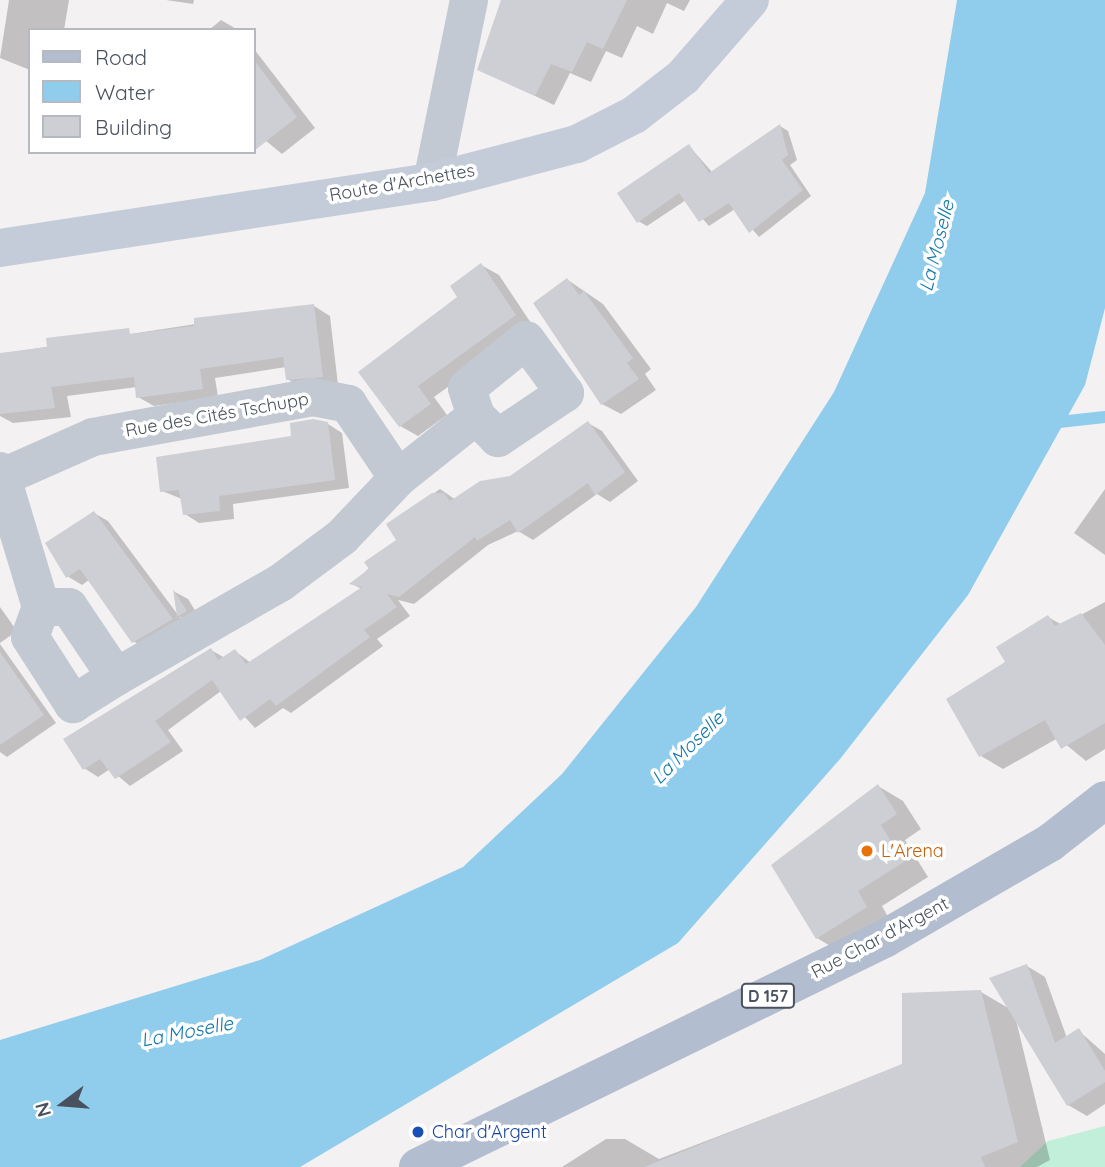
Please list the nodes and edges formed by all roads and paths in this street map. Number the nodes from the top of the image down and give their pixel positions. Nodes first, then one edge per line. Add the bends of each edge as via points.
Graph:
1 (469, 0) edge
2 (750, 0) edge
3 (432, 182) junction
4 (0, 248) edge
5 (477, 416) dead end
6 (2, 473) edge
7 (398, 478) junction
8 (41, 607) junction
9 (116, 677) junction
10 (1105, 800) edge
11 (418, 1167) edge

1 - 3 street
2 - 3 street, Route d'Archettes via 683,77 634,115 577,144
3 - 4 street, Route d'Archettes
5 - 7 street
6 - 7 street, Rue des Cités Tschupp via 93,437 313,397 348,404
6 - 8 street, Rue des Cités Tschupp
7 - 9 street via 342,537 280,583
8 - 9 street via 69,607
8 - 9 street via 30,637 73,704
10 - 11 main road, Rue Char d'Argent / D 157 via 1051,842 884,939

